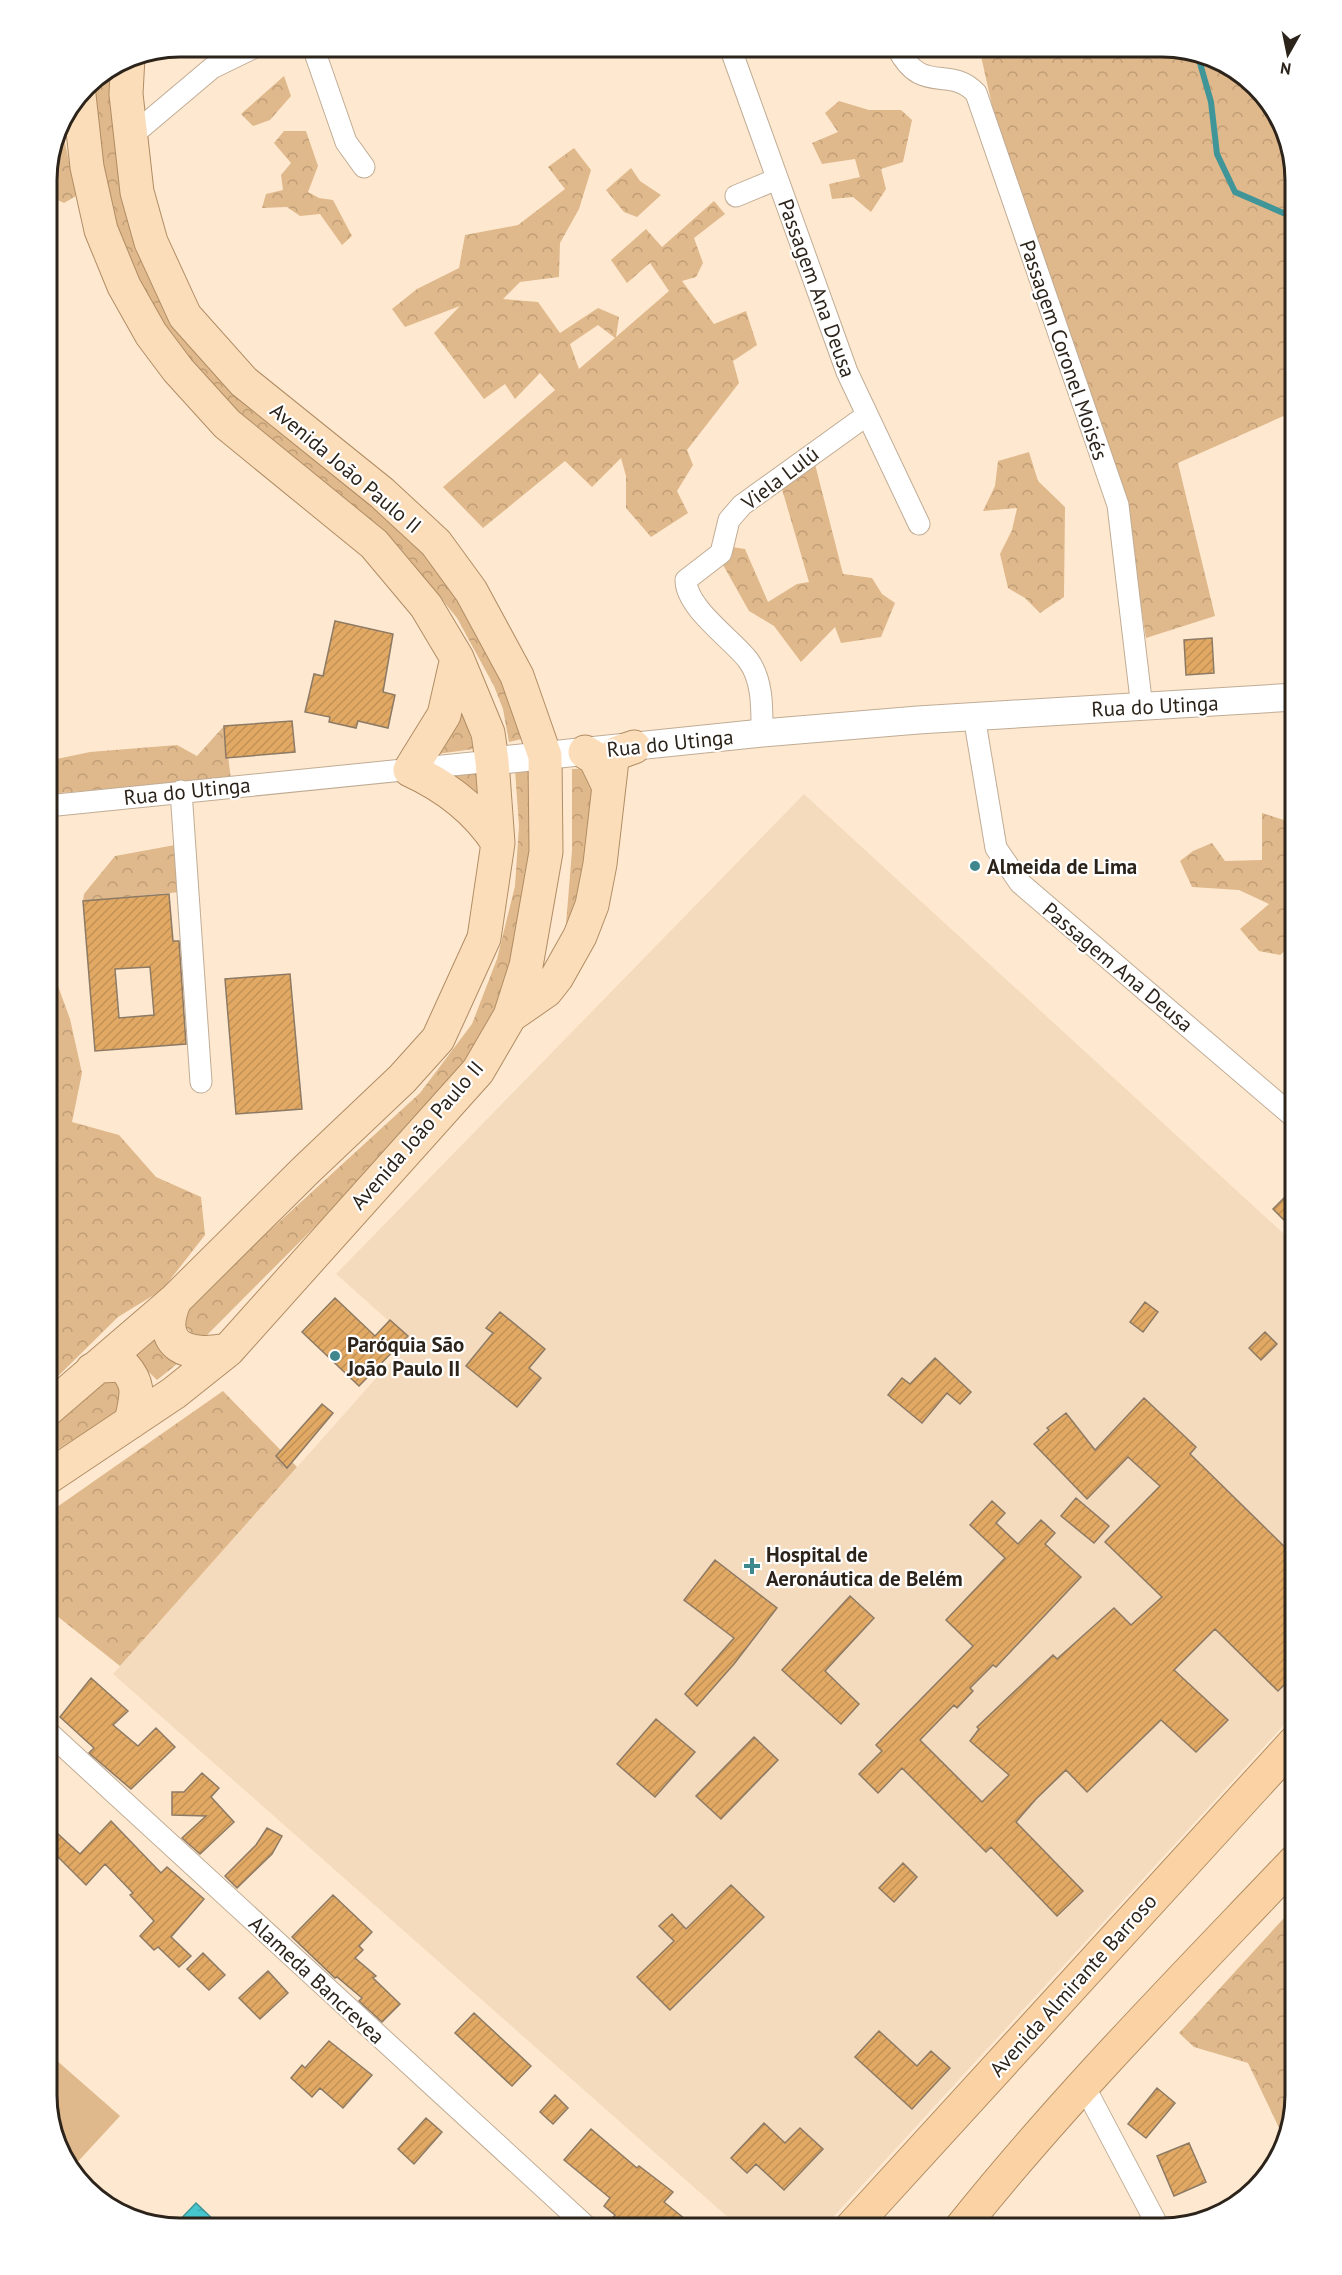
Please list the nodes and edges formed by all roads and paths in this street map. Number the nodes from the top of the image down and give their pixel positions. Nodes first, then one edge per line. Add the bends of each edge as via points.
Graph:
1 (234, 57) edge
2 (318, 57) edge
3 (734, 57) edge
4 (902, 57) edge
5 (127, 69) edge
6 (80, 108) edge
7 (129, 138) junction
8 (364, 167) dead end
9 (777, 179) junction
10 (736, 196) dead end
11 (867, 415) junction
12 (919, 525) dead end
13 (458, 658) junction
14 (1285, 698) edge
15 (1142, 708) junction
16 (974, 716) junction
17 (762, 732) junction
18 (634, 747) junction
19 (585, 752) junction
20 (546, 756) junction
21 (492, 761) junction
22 (410, 770) junction
23 (607, 783) junction
24 (181, 791) junction
25 (57, 805) edge
26 (498, 843) junction
27 (510, 1016) junction
28 (201, 1082) dead end
29 (1285, 1109) edge
30 (175, 1300) junction
31 (228, 1350) junction
32 (92, 1370) junction
33 (57, 1401) edge
34 (130, 1422) junction
35 (57, 1471) edge
36 (57, 1741) edge
37 (1285, 1754) edge
38 (1285, 1873) edge
39 (1083, 2084) junction
40 (577, 2218) edge
41 (860, 2218) edge
42 (969, 2218) edge
43 (1153, 2218) edge

1 - 7 street via 212,68
2 - 8 street via 346,142
3 - 9 street, Passagem Ana Deusa
4 - 15 street, Passagem Coronel Moisés via 916,73 961,82 976,93 1118,505
5 - 7 main road, Avenida João Paulo II
6 - 13 main road, Avenida João Paulo II via 87,167 101,230 124,286 151,334 227,424 374,544 426,606
7 - 20 main road, Avenida João Paulo II via 151,242 185,316 244,382 382,492 436,543 497,635 517,676
9 - 10 street
9 - 11 street, Passagem Ana Deusa via 827,322
11 - 12 street, Passagem Ana Deusa
11 - 17 street, Viela Lulú via 741,505 729,520 721,553 686,580 689,592 709,620 748,660 760,690
13 - 21 main road, Avenida João Paulo II via 481,712
13 - 22 main road via 444,715
14 - 15 street, Rua do Utinga
15 - 16 street, Rua do Utinga
16 - 17 street, Rua do Utinga
16 - 29 street, Passagem Ana Deusa via 996,848 1020,883
17 - 18 street, Rua do Utinga
18 - 19 street, Rua do Utinga
18 - 23 main road via 617,753
19 - 20 street, Rua do Utinga
19 - 23 main road via 596,758
20 - 21 street, Rua do Utinga
20 - 27 main road, Avenida João Paulo II via 546,852 526,966
21 - 22 street, Rua do Utinga
21 - 26 main road, Avenida João Paulo II
22 - 24 street, Rua do Utinga
22 - 26 main road via 448,790 479,818
23 - 27 main road via 600,864 592,905 580,936 546,991
24 - 25 street, Rua do Utinga
24 - 28 street
26 - 30 main road, Avenida João Paulo II via 484,938 438,1039
27 - 31 main road, Avenida João Paulo II via 470,1080
30 - 31 main road via 169,1315 169,1334 176,1343 205,1354
30 - 32 main road, Avenida João Paulo II
31 - 34 main road, Avenida João Paulo II
32 - 33 main road, Avenida João Paulo II
32 - 34 main road via 123,1365 133,1376 137,1394
34 - 35 main road, Avenida João Paulo II
36 - 40 street, Alameda Bancrevea
37 - 41 highway, Avenida Almirante Barroso
38 - 39 highway
39 - 42 highway
39 - 43 street

